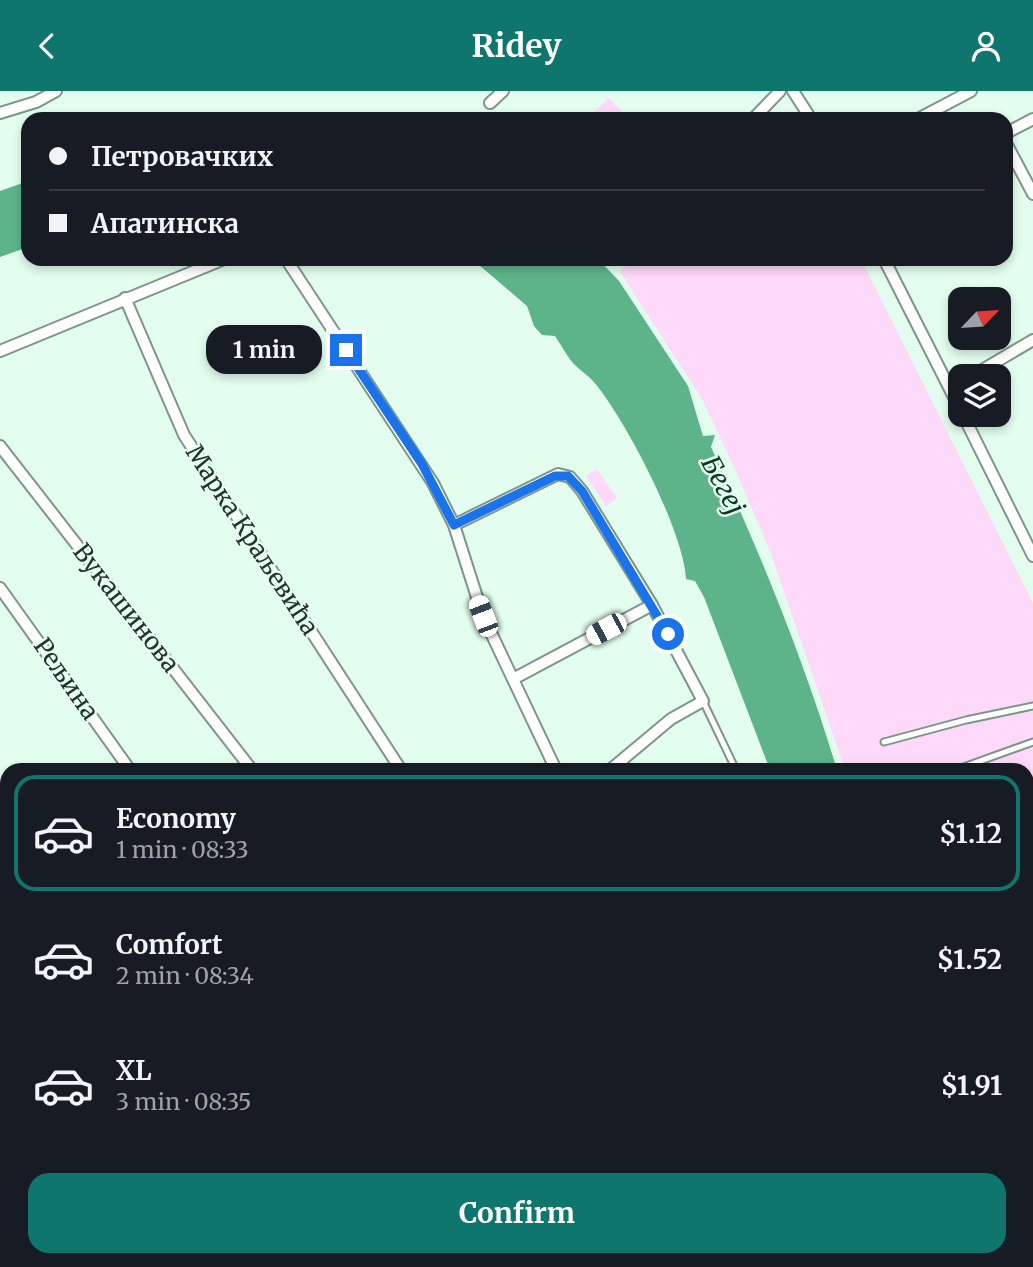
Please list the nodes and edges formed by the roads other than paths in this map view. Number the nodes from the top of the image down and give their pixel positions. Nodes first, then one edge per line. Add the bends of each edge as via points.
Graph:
1 (56, 91) edge
2 (503, 91) edge
3 (780, 91) edge
4 (793, 91) edge
5 (971, 91) edge
6 (490, 103) dead end
7 (760, 112) edge
8 (806, 112) edge
9 (931, 112) edge
10 (0, 113) edge
11 (1033, 119) edge
12 (1013, 129) edge
13 (1013, 156) edge
14 (1033, 194) edge
15 (207, 266) edge
16 (291, 266) edge
17 (888, 266) edge
18 (125, 299) junction
19 (1033, 340) edge
20 (0, 351) edge
21 (992, 364) edge
22 (948, 385) edge
23 (969, 427) edge
24 (0, 446) edge
25 (454, 525) junction
26 (1033, 556) edge
27 (0, 588) edge
28 (652, 604) junction
29 (513, 679) junction
30 (703, 701) junction
31 (1033, 706) edge
32 (884, 743) dead end
33 (1033, 743) edge
34 (125, 763) edge
35 (247, 763) edge
36 (396, 763) edge
37 (553, 763) edge
38 (618, 763) edge
39 (733, 763) edge
40 (975, 763) edge

1 - 10 street
2 - 6 street
3 - 7 street
4 - 8 street
5 - 9 street
11 - 12 street
13 - 14 street
15 - 18 street
16 - 25 street via 422,464
17 - 22 street
18 - 20 street
18 - 36 street, Марка Краљевића via 184,435
19 - 21 street
23 - 26 street
24 - 35 street, Вукашинова
25 - 28 street via 558,474 568,476
25 - 29 street via 483,616
27 - 34 street, Рељина
28 - 29 street
28 - 30 street
29 - 37 street
30 - 38 street via 671,719
30 - 39 lane
31 - 32 lane
33 - 40 lane

